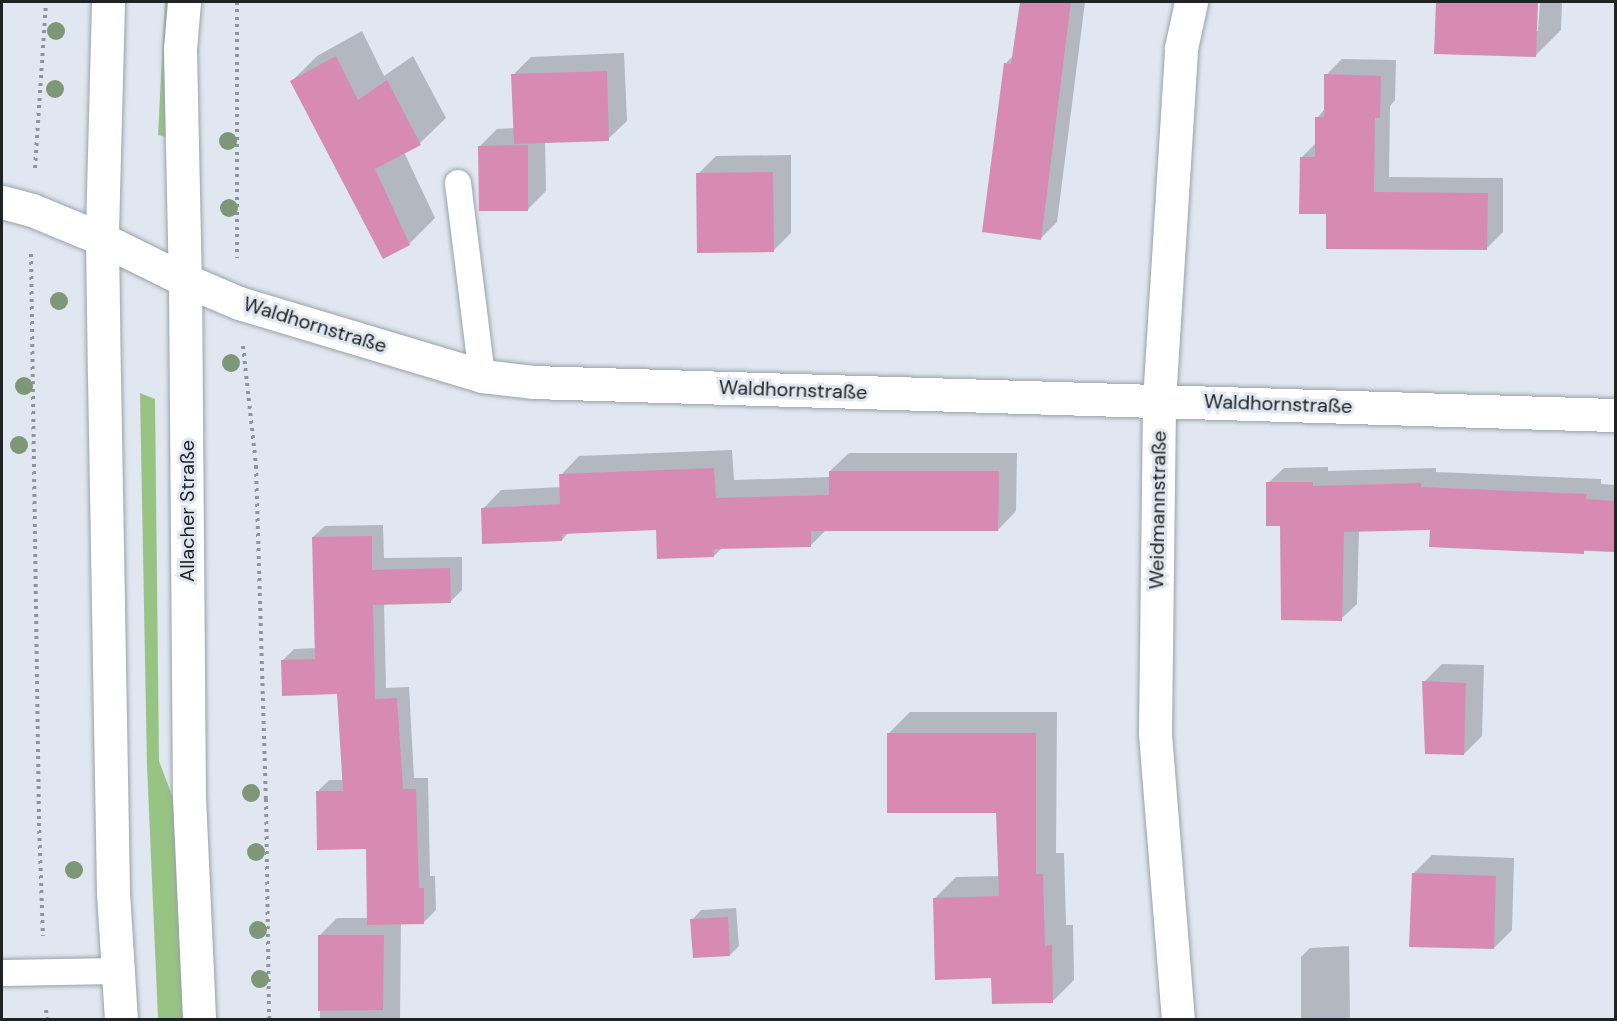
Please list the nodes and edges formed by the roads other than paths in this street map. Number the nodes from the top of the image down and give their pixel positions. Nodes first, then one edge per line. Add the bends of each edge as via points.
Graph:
1 (108, 2) edge
2 (184, 2) edge
3 (1191, 2) edge
4 (458, 183) dead end
5 (17, 206) edge
6 (102, 239) junction
7 (185, 280) junction
8 (482, 376) junction
9 (1159, 401) junction
10 (1616, 414) edge
11 (118, 971) junction
12 (2, 973) edge
13 (121, 1020) edge
14 (199, 1020) edge
15 (1178, 1020) edge

1 - 6 street
2 - 7 street, Allacher Straße via 180,49
3 - 9 street, Weidmannstraße via 1181,48
4 - 8 lane
5 - 6 street, Waldhornstraße
6 - 7 street, Waldhornstraße
6 - 11 street via 113,882
7 - 8 street, Waldhornstraße via 239,303
7 - 14 street, Allacher Straße via 189,797
8 - 9 street, Waldhornstraße via 533,382
9 - 10 street, Waldhornstraße
9 - 15 street, Weidmannstraße via 1155,732
11 - 12 lane
11 - 13 street

